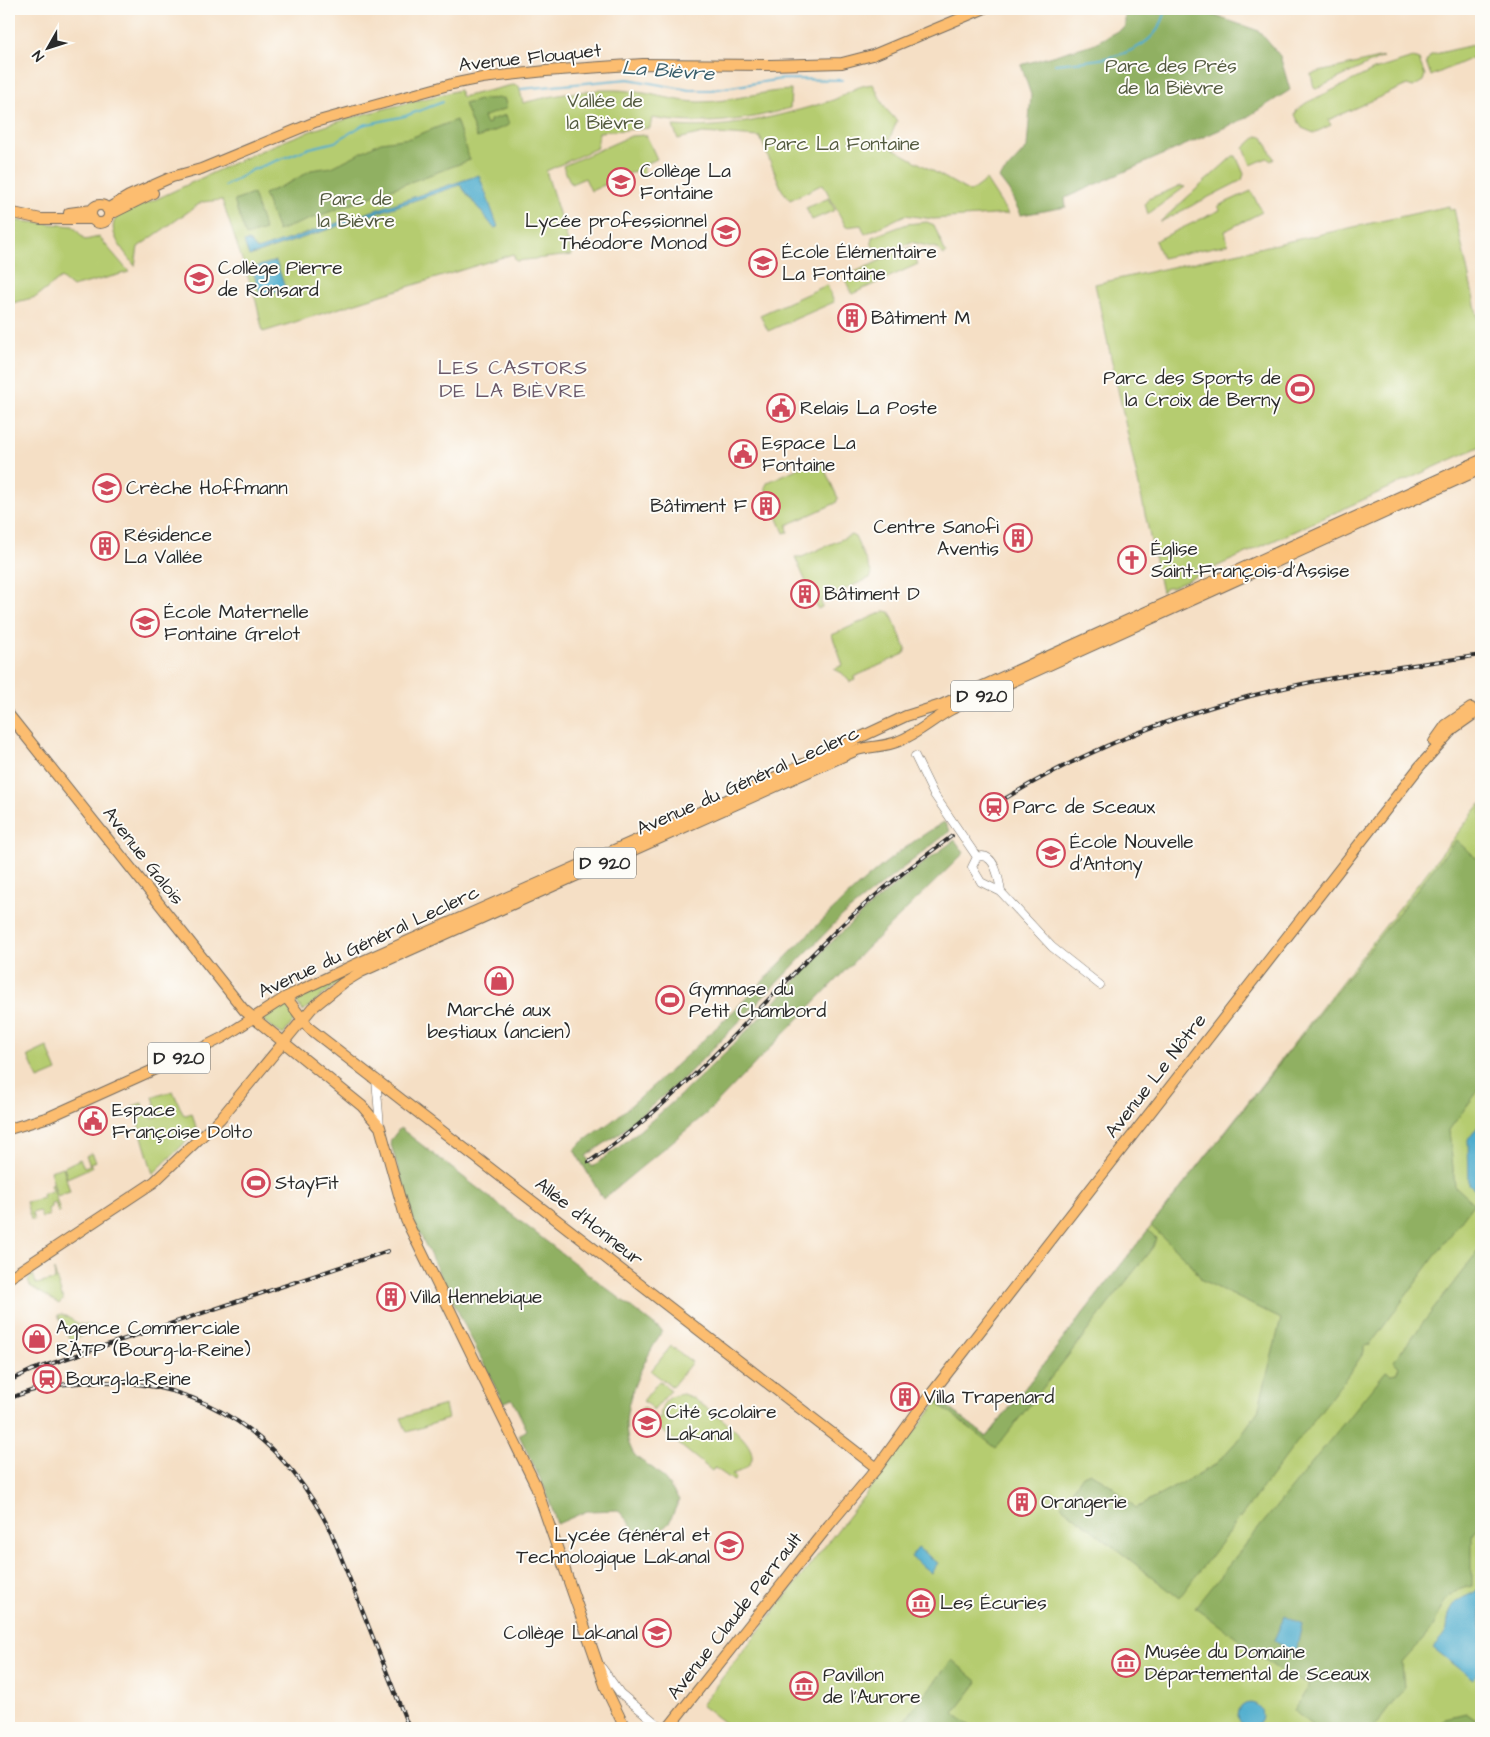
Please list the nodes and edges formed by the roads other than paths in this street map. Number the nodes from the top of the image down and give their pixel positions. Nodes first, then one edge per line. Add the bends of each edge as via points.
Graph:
1 (983, 9) edge
2 (10, 212) edge
3 (108, 212) junction
4 (93, 214) junction
5 (1481, 460) edge
6 (1481, 469) edge
7 (1481, 703) edge
8 (1481, 709) edge
9 (9, 715) edge
10 (1450, 727) junction
11 (915, 756) dead end
12 (976, 857) junction
13 (998, 877) junction
14 (988, 887) junction
15 (1001, 892) junction
16 (1100, 985) dead end
17 (286, 997) junction
18 (252, 1018) junction
19 (302, 1019) junction
20 (283, 1043) junction
21 (376, 1079) junction
22 (380, 1127) junction
23 (9, 1129) edge
24 (9, 1278) edge
25 (875, 1466) junction
26 (597, 1659) junction
27 (625, 1728) edge
28 (644, 1728) edge
29 (654, 1728) edge
30 (662, 1728) edge
31 (668, 1728) edge

1 - 3 main road, Avenue Flouquet via 865,58 828,64 643,64 482,78 321,120 201,169
2 - 4 main road, Avenue Flouquet via 41,219
3 - 4 main road, Avenue Flouquet via 101,205
3 - 4 main road, Avenue Flouquet via 104,223 98,223
5 - 17 main road, Avenue du Général Leclerc / D 920
6 - 19 main road, Avenue du Général Leclerc / D 920 via 952,709 897,742 857,750 361,972 324,996
7 - 10 main road via 1456,716
8 - 10 main road
9 - 18 main road, Avenue Galois
10 - 25 main road, Avenue Le Nôtre
11 - 12 street via 933,793
12 - 13 street via 989,858 998,871
12 - 14 street via 973,870
13 - 14 street
13 - 15 street
14 - 15 street
15 - 16 street via 1052,947
17 - 18 main road, Avenue du Général Leclerc / D 920
17 - 19 main road, Allée d'Honneur
18 - 20 main road, Avenue Galois
18 - 23 main road, Avenue du Général Leclerc / D 920 via 200,1049 48,1117
19 - 20 main road, Avenue du Général Leclerc / D 920
19 - 21 main road, Allée d'Honneur via 309,1028
20 - 22 main road, Avenue Galois via 367,1110
20 - 24 main road, D 920 via 220,1120 154,1182
21 - 22 street
21 - 25 main road, Allée d'Honneur
22 - 26 main road via 406,1220 535,1484
25 - 31 main road, Avenue Claude Perrault
26 - 27 main road via 607,1691
26 - 30 street via 620,1693
28 - 29 main road

